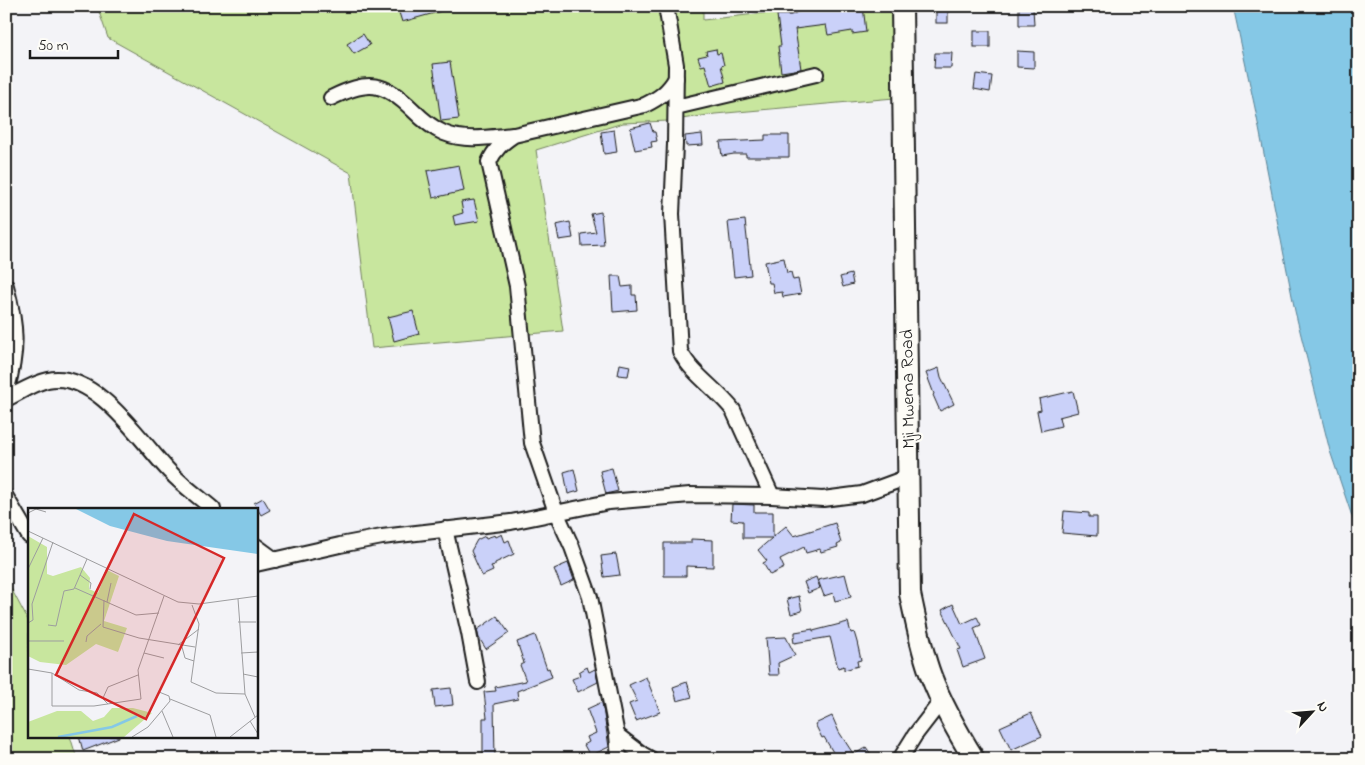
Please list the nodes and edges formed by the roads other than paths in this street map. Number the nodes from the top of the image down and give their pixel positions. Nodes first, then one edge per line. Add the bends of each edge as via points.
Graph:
1 (666, 6) edge
2 (775, 6) edge
3 (791, 6) edge
4 (902, 6) edge
5 (816, 74) dead end
6 (676, 78) junction
7 (330, 98) dead end
8 (676, 106) junction
9 (514, 135) junction
10 (6, 286) edge
11 (6, 392) edge
12 (6, 400) edge
13 (908, 477) junction
14 (772, 496) junction
15 (6, 497) edge
16 (212, 508) edge
17 (556, 512) junction
18 (445, 529) junction
19 (28, 534) edge
20 (258, 547) edge
21 (275, 560) junction
22 (258, 564) edge
23 (478, 682) dead end
24 (942, 700) junction
25 (616, 735) junction
26 (619, 759) edge
27 (651, 759) edge
28 (900, 759) edge
29 (974, 759) edge

1 - 6 street
2 - 3 street
4 - 13 main road, Mji Mwema Road
5 - 8 street
6 - 8 street
6 - 9 street via 670,89 645,105
7 - 9 street via 351,88 374,86 401,99 428,124 445,134 470,138
8 - 14 street via 672,214 680,351 693,370 734,410
9 - 17 street via 500,144 489,162 517,286 532,443
10 - 11 street via 14,314 16,339
12 - 16 street via 48,379 80,385 113,407 169,471
13 - 14 street via 845,497
13 - 24 main road, Mji Mwema Road via 910,594 920,639
14 - 17 street via 690,495 609,502
15 - 19 street
17 - 18 street via 511,522
17 - 25 street via 590,597
18 - 21 street via 340,545
18 - 23 street
20 - 21 street
21 - 22 street
24 - 28 street
24 - 29 main road, Mji Mwema Road
25 - 26 street
25 - 27 street

